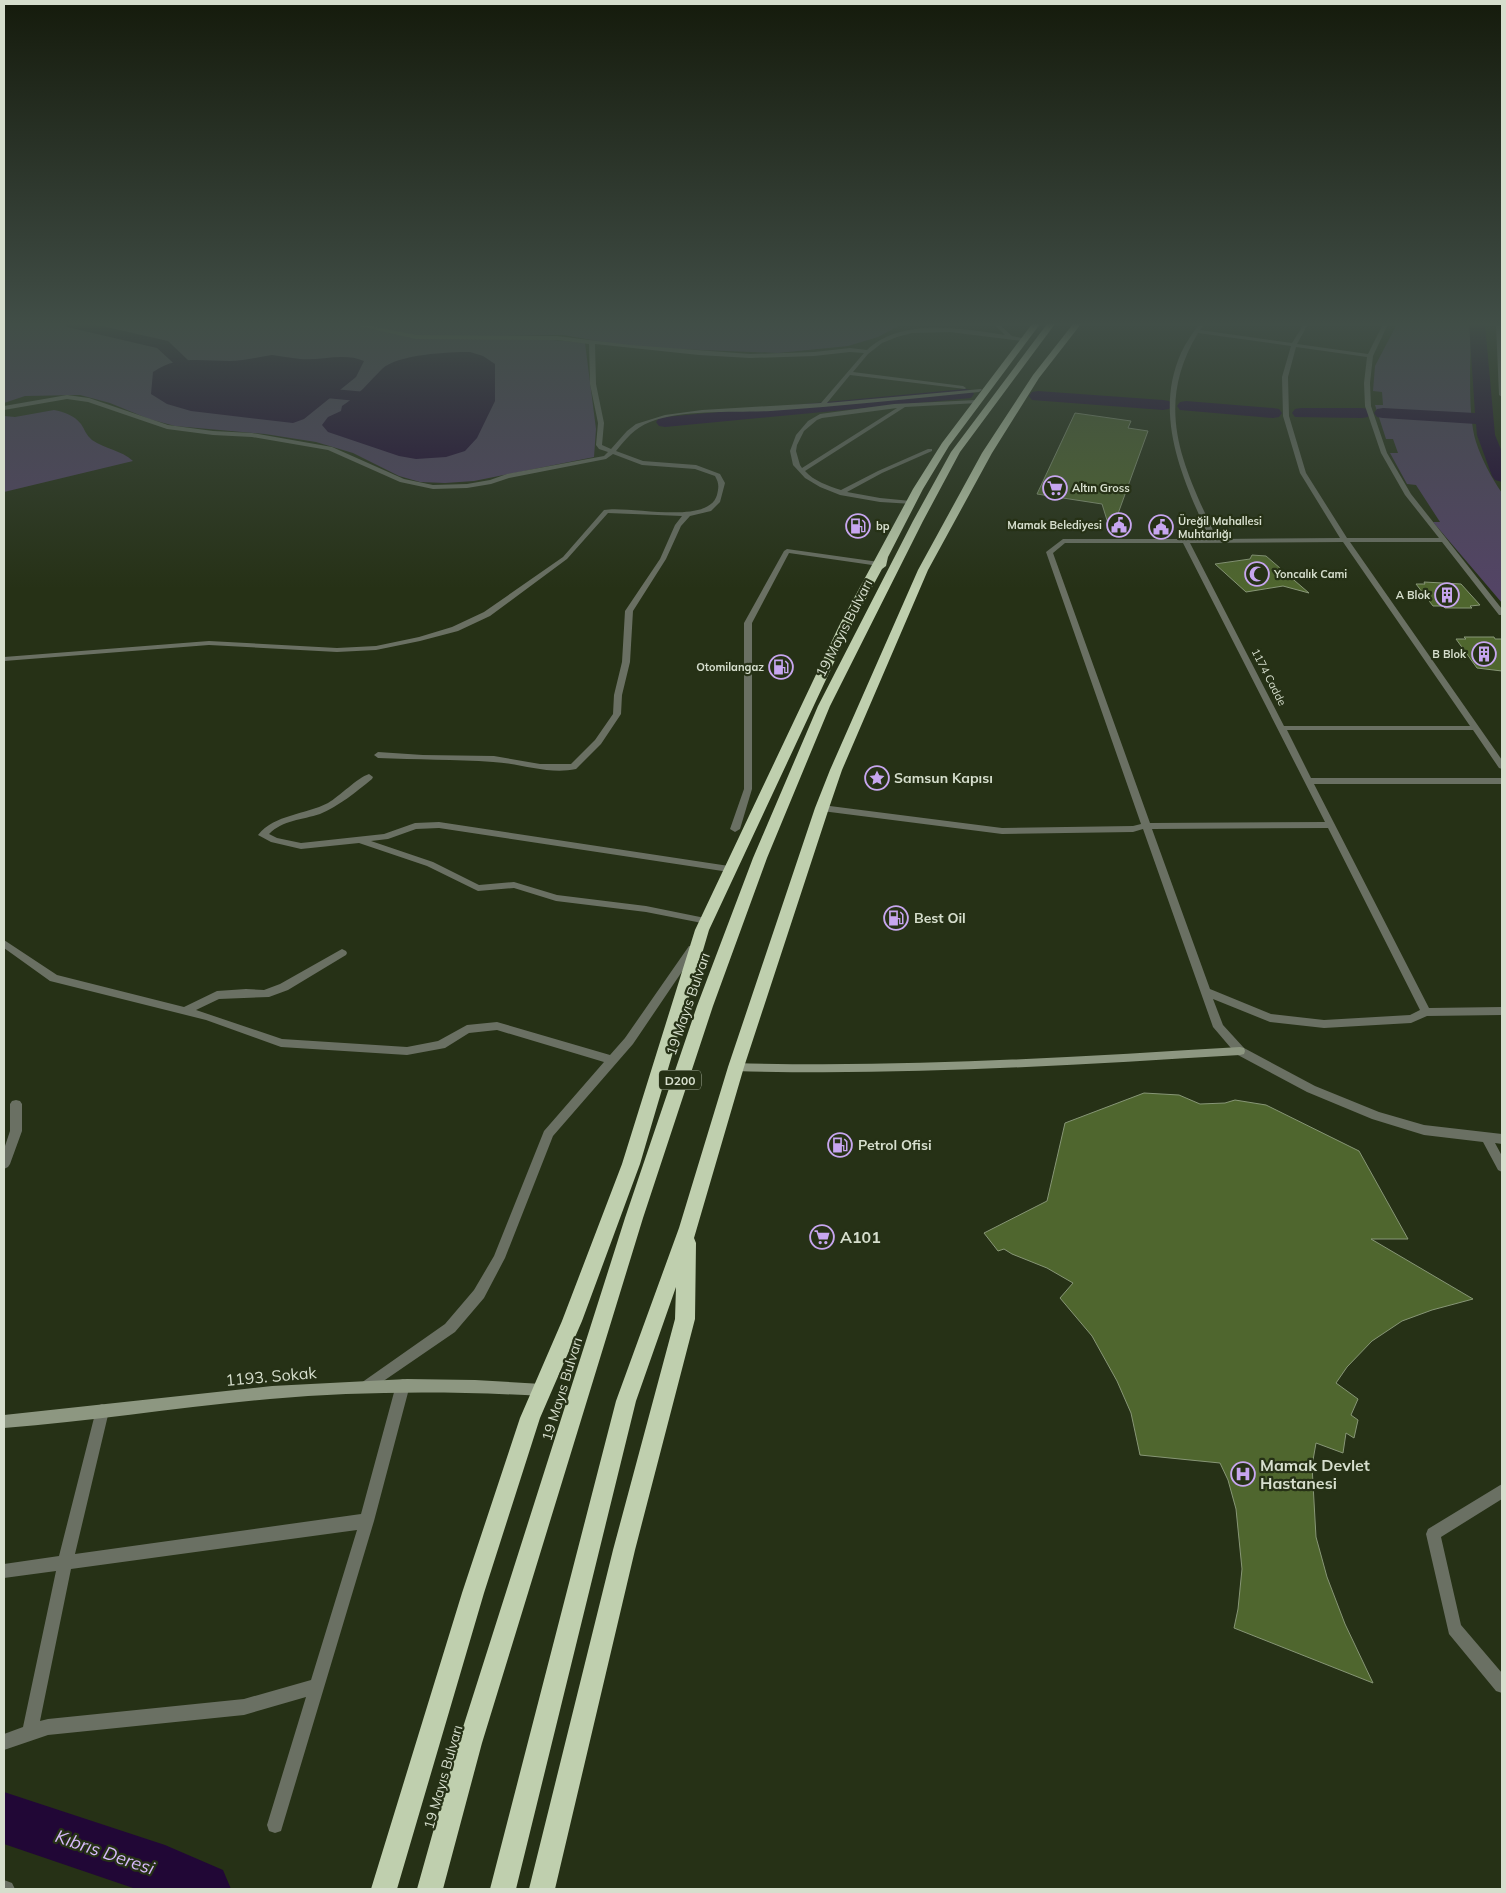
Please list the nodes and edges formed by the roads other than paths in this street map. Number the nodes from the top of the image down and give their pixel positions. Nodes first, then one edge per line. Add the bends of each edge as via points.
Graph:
1 (124, 412) edge
2 (599, 412) edge
3 (712, 412) edge
4 (843, 412) edge
5 (893, 412) edge
6 (969, 412) edge
7 (981, 412) edge
8 (1013, 412) edge
9 (1171, 412) edge
10 (1286, 412) edge
11 (1370, 412) edge
12 (930, 450) dead end
13 (612, 453) junction
14 (801, 471) junction
15 (840, 493) junction
16 (911, 503) junction
17 (687, 515) junction
18 (1344, 539) junction
19 (1214, 540) junction
20 (1442, 540) junction
21 (1186, 541) junction
22 (881, 561) junction
23 (1502, 613) edge
24 (867, 622) junction
25 (4, 659) edge
26 (1282, 728) junction
27 (1476, 728) junction
28 (378, 755) dead end
29 (1502, 766) edge
30 (369, 778) dead end
31 (1308, 781) junction
32 (1502, 782) edge
33 (822, 808) junction
34 (1330, 824) junction
35 (1146, 826) junction
36 (735, 830) dead end
37 (358, 840) junction
38 (729, 869) junction
39 (707, 921) junction
40 (699, 939) junction
41 (4, 943) edge
42 (342, 953) dead end
43 (1205, 991) junction
44 (186, 1011) junction
45 (1502, 1011) edge
46 (1426, 1012) junction
47 (1240, 1051) junction
48 (612, 1060) junction
49 (736, 1067) junction
50 (16, 1104) dead end
51 (1487, 1138) junction
52 (1502, 1139) edge
53 (4, 1164) edge
54 (1502, 1167) edge
55 (688, 1228) junction
56 (403, 1385) junction
57 (366, 1387) junction
58 (542, 1390) junction
59 (102, 1410) junction
60 (4, 1422) edge
61 (1502, 1491) edge
62 (367, 1521) junction
63 (64, 1563) junction
64 (4, 1571) edge
65 (1502, 1685) edge
66 (317, 1686) junction
67 (30, 1733) junction
68 (4, 1742) edge
69 (275, 1825) dead end
70 (384, 1889) edge
71 (430, 1889) edge
72 (503, 1889) edge
73 (542, 1889) edge

1 - 13 street via 166,427 252,434 330,448 402,481 433,487 491,482 507,476 586,462
2 - 13 street via 599,444
3 - 13 street via 676,415 638,425
4 - 14 street via 811,421 794,443 793,455
5 - 14 street
6 - 16 highway
7 - 24 highway, 19 Mayıs Bulvarı / D200 via 918,521
8 - 33 highway via 987,453 923,570
9 - 19 street via 1174,446 1184,476
10 - 18 street via 1303,473
11 - 20 street via 1384,453 1408,495
12 - 15 street
13 - 17 street via 642,463 696,467 718,475 722,483 717,501 707,510
14 - 15 street via 818,484
15 - 16 street
16 - 22 highway
17 - 25 street via 619,508 606,511 565,558 487,614 455,629 420,639 376,648 337,650 209,643
17 - 28 street via 629,610 626,662 617,714 598,742 572,767 540,767 494,759
18 - 19 street
18 - 20 street
18 - 27 street
19 - 21 street
20 - 23 street
21 - 26 street, 1174 Cadde
21 - 35 street via 1064,542 1049,552
22 - 24 highway
22 - 36 street via 787,551 748,623 748,789
22 - 38 highway via 845,626
24 - 71 highway, 19 Mayıs Bulvarı / D200 via 824,706 790,786 705,1006 634,1218 479,1714
26 - 27 street
26 - 31 street, 1174 Cadde
27 - 29 street
30 - 37 street via 342,799 316,812 286,819 263,835 301,846
31 - 32 street
31 - 34 street, 1174 Cadde
33 - 35 street via 1002,831 1133,829
33 - 49 highway
34 - 35 street
34 - 46 street, 1174 Cadde
35 - 43 street
37 - 38 street via 385,837 414,826 438,825
37 - 39 street via 430,864 478,888 514,885 556,898 646,909
38 - 39 highway
39 - 40 highway
40 - 48 street via 629,1041
40 - 58 highway via 631,1164 572,1321
41 - 44 street via 54,978
42 - 44 street via 284,987 265,994 217,995
43 - 46 street via 1270,1018 1292,1022 1324,1024 1411,1019
43 - 47 street via 1218,1027
44 - 48 street via 281,1043 407,1051 441,1045 467,1029 497,1026
45 - 46 street
47 - 49 street via 971,1066 802,1070
47 - 51 street via 1311,1089 1376,1116 1424,1130
48 - 57 street via 548,1134 499,1258 479,1294 450,1328
49 - 55 highway
50 - 53 street via 16,1131
51 - 52 street
51 - 54 street
55 - 72 highway via 626,1401
55 - 73 highway via 685,1319 624,1550
56 - 57 street, 1193. Sokak
56 - 58 street, 1193. Sokak via 486,1385
56 - 62 street
57 - 59 street, 1193. Sokak via 260,1393
58 - 70 highway via 473,1593
59 - 60 street, 1193. Sokak
59 - 63 street
61 - 65 street via 1433,1534 1454,1629
62 - 63 street
62 - 66 street
63 - 64 street
63 - 67 street
66 - 67 street via 244,1707 48,1727
66 - 69 street
67 - 68 street

